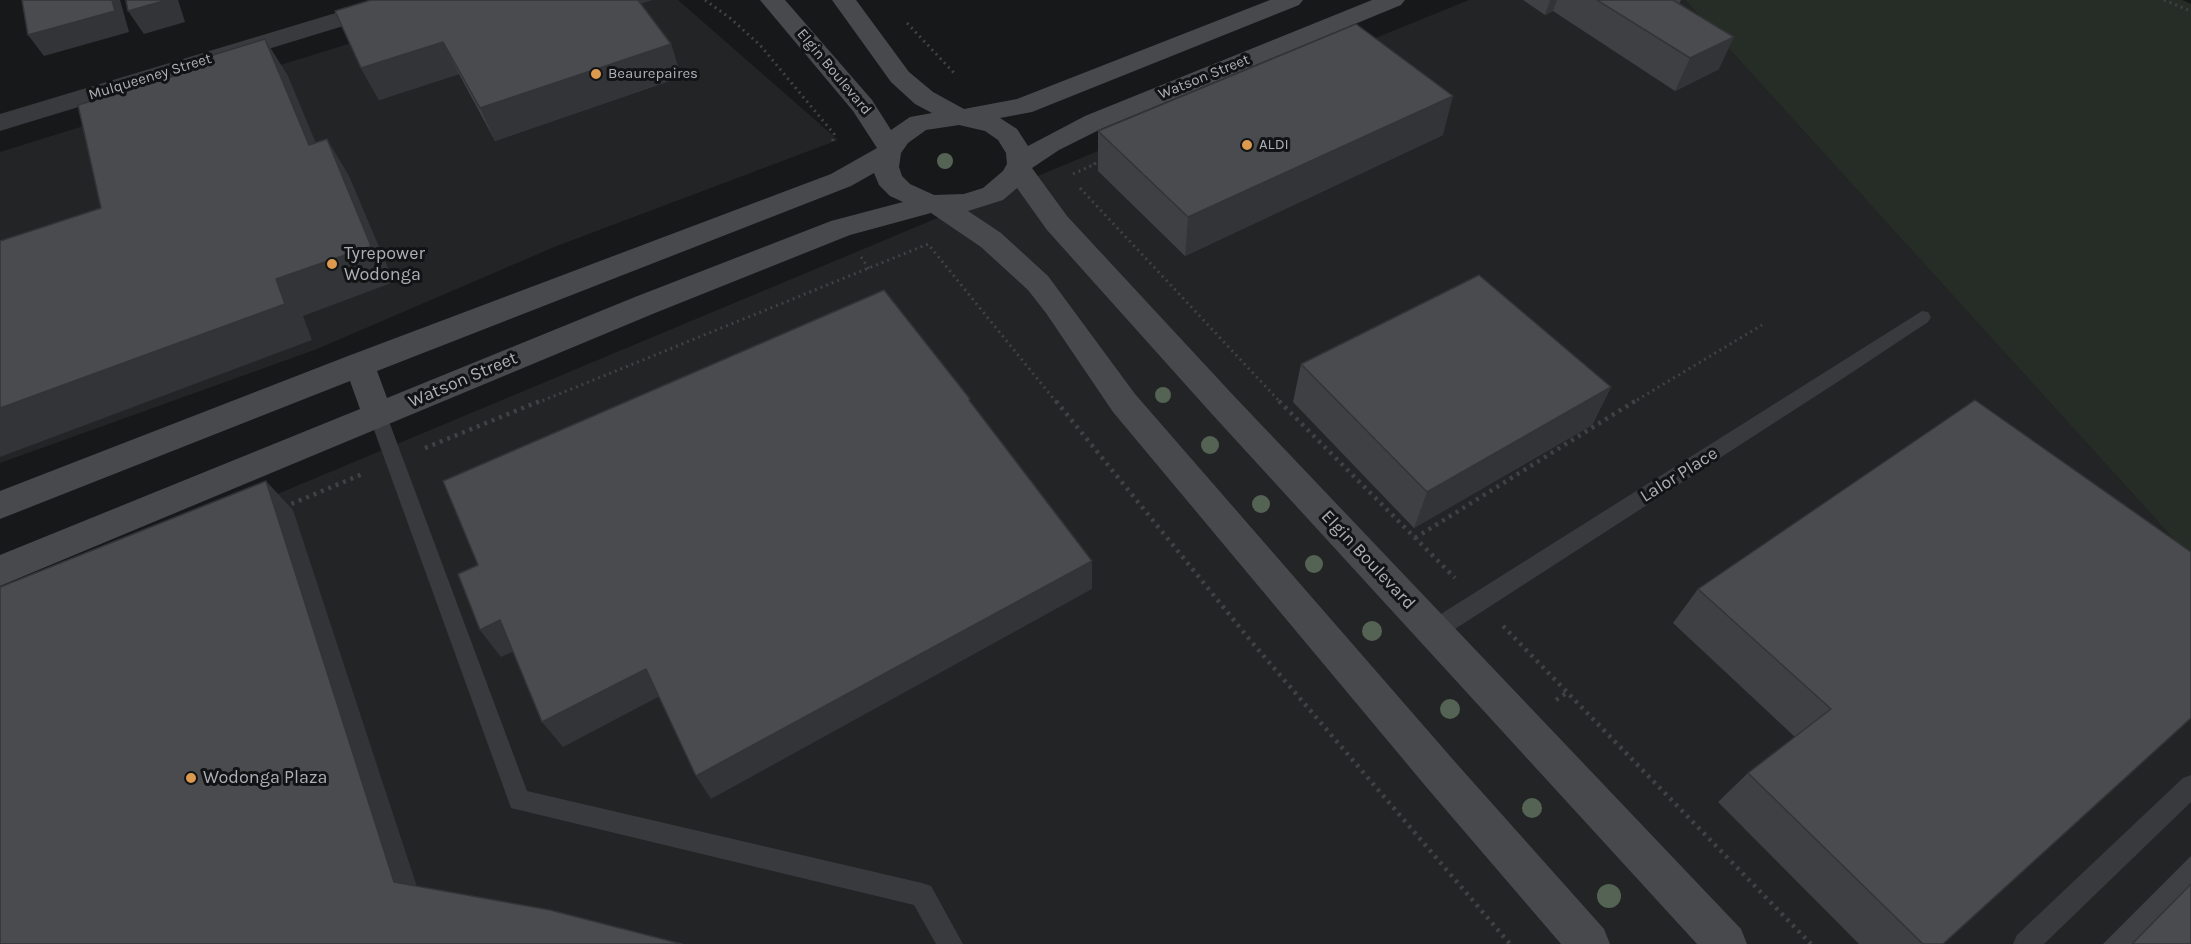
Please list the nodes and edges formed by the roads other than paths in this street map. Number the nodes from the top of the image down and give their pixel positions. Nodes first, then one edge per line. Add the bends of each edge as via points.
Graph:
1 (404, 0) edge
2 (772, 0) edge
3 (844, 0) edge
4 (1291, 0) edge
5 (1393, 0) edge
6 (961, 117) junction
7 (0, 123) edge
8 (889, 151) junction
9 (1019, 166) junction
10 (935, 205) junction
11 (621, 263) junction
12 (645, 305) junction
13 (1923, 317) dead end
14 (359, 364) junction
15 (378, 416) junction
16 (0, 505) edge
17 (0, 571) edge
18 (1434, 631) junction
19 (2191, 786) edge
20 (950, 944) edge
21 (1589, 944) edge
22 (1726, 944) edge
23 (2026, 944) edge

1 - 7 street, Mulqueeney Street
2 - 8 main road, Elgin Boulevard via 863,106
3 - 6 main road via 900,77 924,99
4 - 6 main road via 1023,106
5 - 9 main road, Watson Street via 1094,122 1050,144
6 - 8 main road via 919,123 899,137
6 - 9 main road via 994,125 1008,135 1019,153
8 - 10 main road via 886,172 893,184 910,196
8 - 11 main road via 813,192
9 - 10 main road via 1009,182 993,194 972,202
9 - 18 main road, Elgin Boulevard via 1035,195 1058,223
10 - 12 main road, Watson Street via 841,228
10 - 21 main road via 991,240 1038,283 1124,403
11 - 12 main road
11 - 14 main road
12 - 15 main road, Watson Street
13 - 18 lane, Lalor Place
14 - 15 main road
14 - 16 main road
15 - 17 main road, Watson Street
15 - 20 lane via 519,800 922,895
18 - 22 main road, Elgin Boulevard
19 - 23 lane

